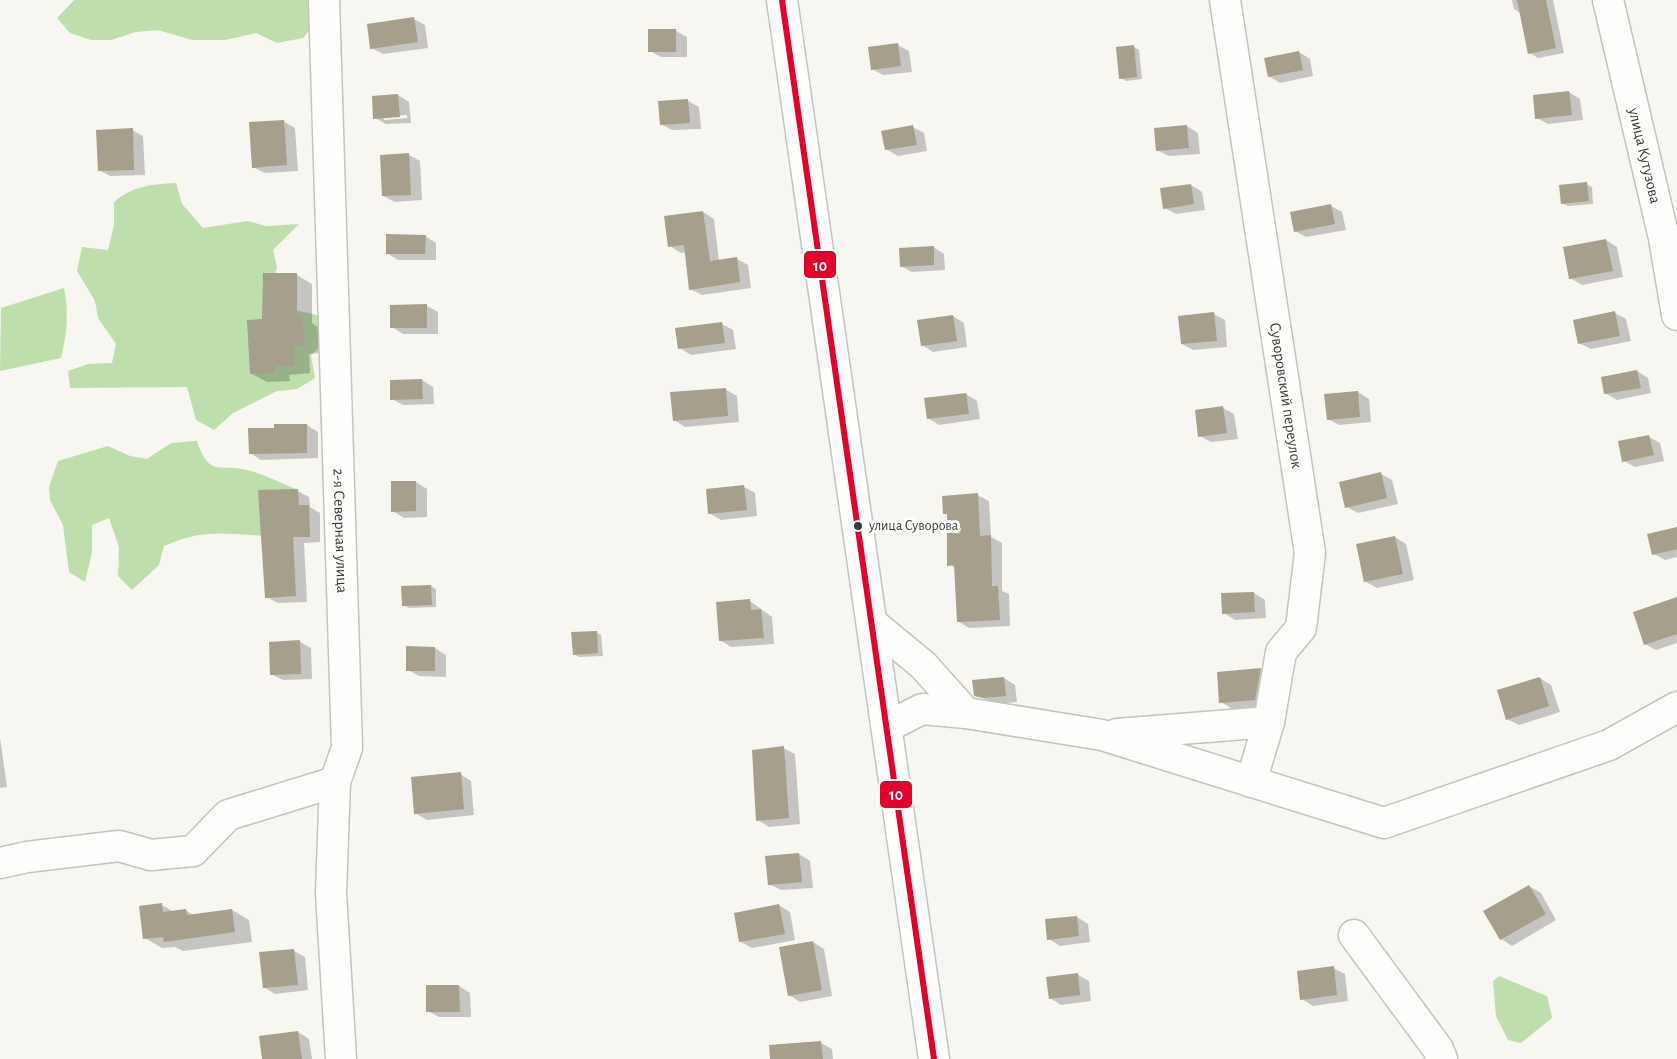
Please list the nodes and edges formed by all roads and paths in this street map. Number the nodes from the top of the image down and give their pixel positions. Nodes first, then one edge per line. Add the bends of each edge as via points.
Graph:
1 (324, 0) edge
2 (782, 0) edge
3 (1225, 0) edge
4 (1608, 0) edge
5 (1677, 315) edge
6 (872, 623) junction
7 (1677, 707) edge
8 (966, 714) junction
9 (1269, 722) junction
10 (887, 726) junction
11 (1102, 735) junction
12 (335, 782) junction
13 (1251, 782) junction
14 (0, 863) edge
15 (1354, 935) dead end
16 (341, 1059) edge
17 (934, 1059) edge
18 (1442, 1059) edge

1 - 12 street, 2-я Северная улица via 347,748
2 - 6 street
3 - 9 street, Суворовский переулок via 1310,553 1301,628 1281,652
4 - 5 street, улица Кутузова via 1664,238
6 - 8 street via 923,665
6 - 10 street
7 - 13 street via 1609,745 1384,823
8 - 10 street via 922,709
8 - 11 street
9 - 11 street
9 - 13 street, Суворовский переулок
10 - 17 street
11 - 13 street
12 - 14 street via 228,815 193,851 151,855 119,846
12 - 16 street, 2-я Северная улица via 331,893
15 - 18 street

